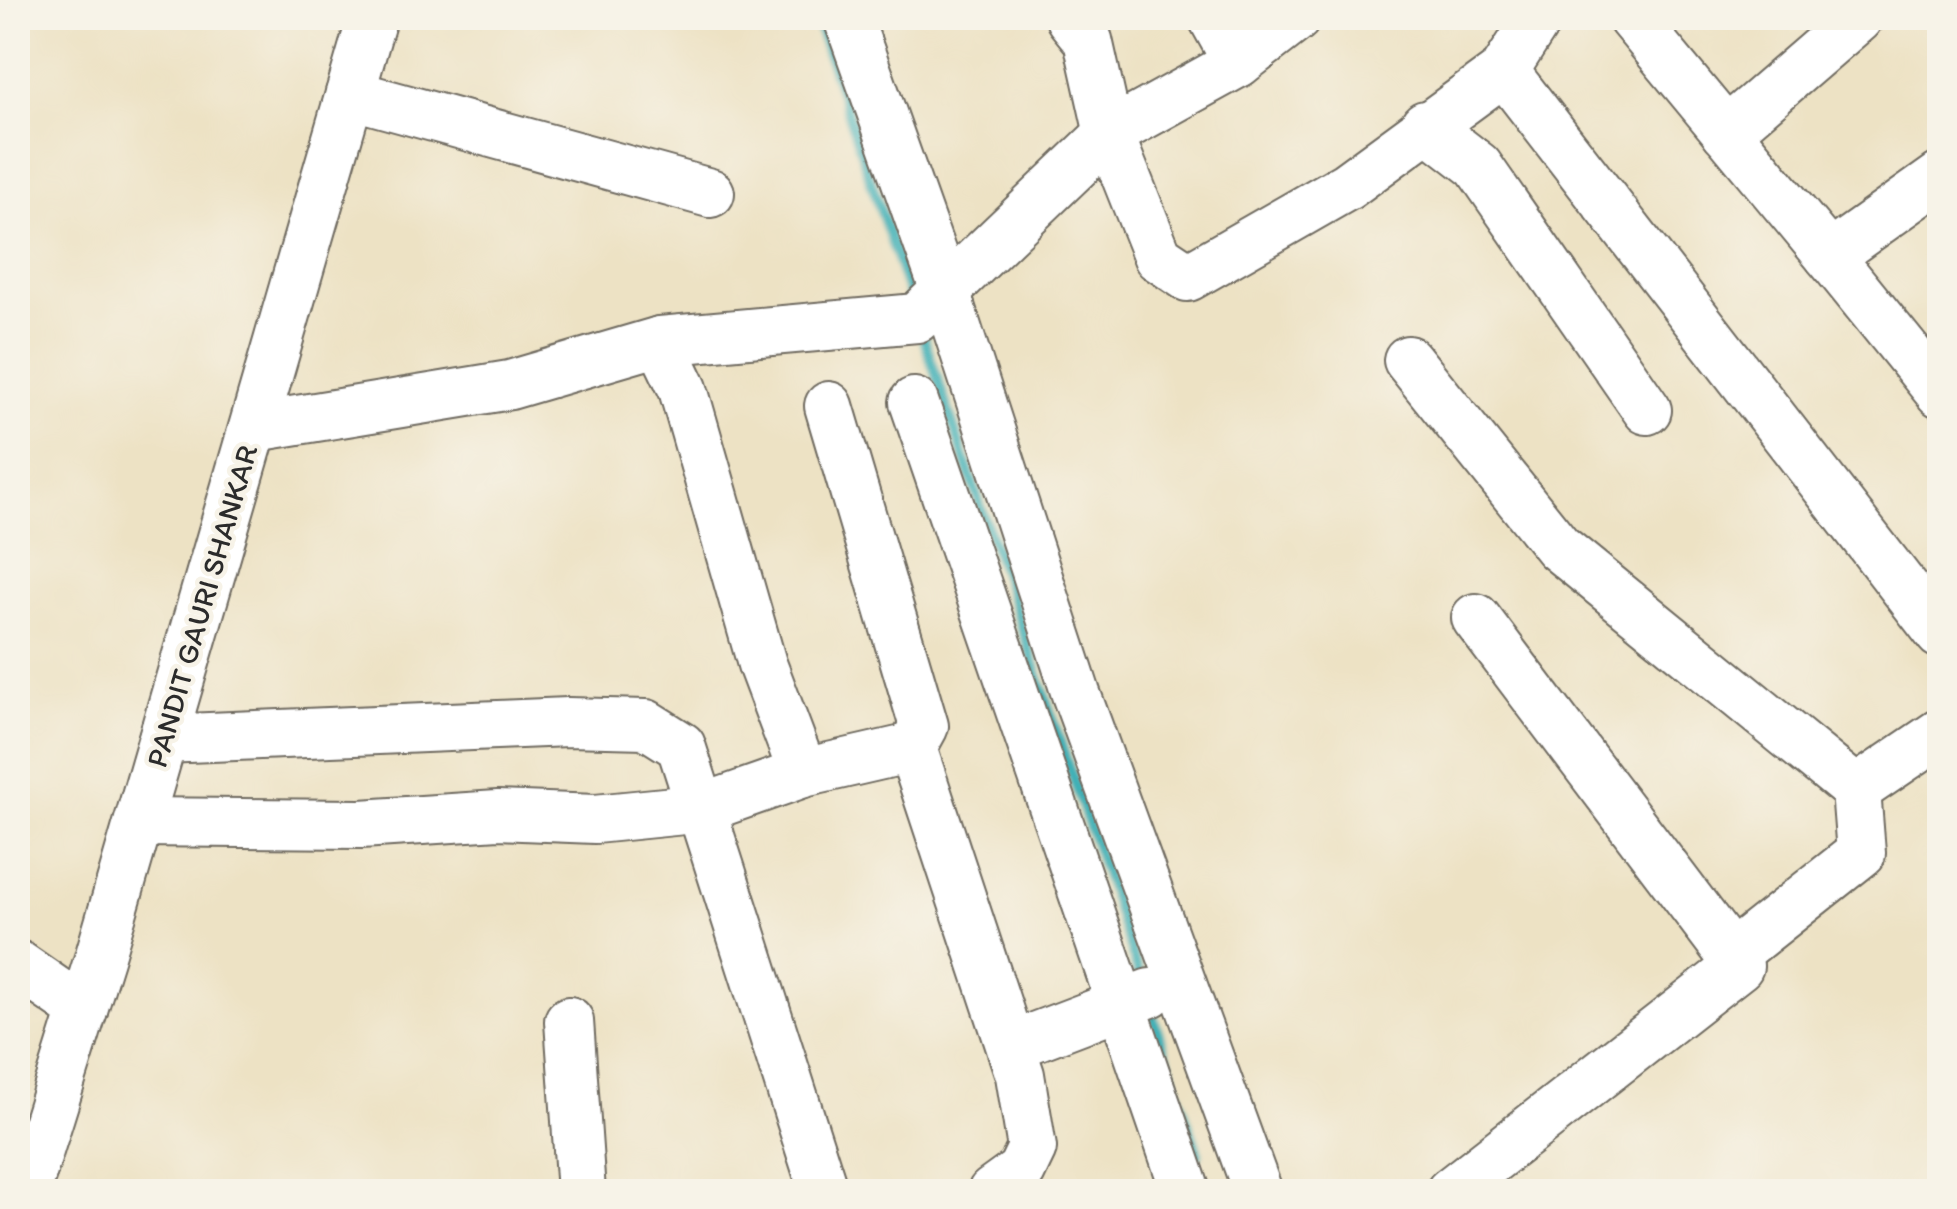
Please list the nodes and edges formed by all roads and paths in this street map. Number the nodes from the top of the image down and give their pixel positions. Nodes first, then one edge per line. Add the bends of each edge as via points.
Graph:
1 (372, 18) edge
2 (848, 18) edge
3 (1070, 18) edge
4 (1214, 18) edge
5 (1296, 18) edge
6 (1538, 18) edge
7 (1632, 18) edge
8 (1858, 18) edge
9 (1238, 63) junction
10 (1504, 71) junction
11 (350, 94) junction
12 (1426, 125) junction
13 (1726, 132) junction
14 (1110, 134) junction
15 (1940, 177) edge
16 (710, 193) dead end
17 (1829, 256) junction
18 (945, 291) junction
19 (660, 341) junction
20 (1408, 360) dead end
21 (1940, 392) edge
22 (914, 402) dead end
23 (830, 406) dead end
24 (1647, 410) dead end
25 (254, 426) junction
26 (1476, 618) dead end
27 (1940, 634) edge
28 (1940, 732) edge
29 (163, 739) junction
30 (912, 748) junction
31 (803, 773) junction
32 (1856, 790) junction
33 (704, 808) junction
34 (139, 822) junction
35 (1730, 956) junction
36 (18, 966) edge
37 (1180, 980) junction
38 (1120, 1006) junction
39 (83, 1010) junction
40 (568, 1022) dead end
41 (1011, 1046) junction
42 (1254, 1181) edge
43 (26, 1192) edge
44 (581, 1192) edge
45 (824, 1192) edge
46 (992, 1192) edge
47 (1186, 1192) edge
48 (1203, 1192) edge
49 (1450, 1192) edge

1 - 11 street, PANDIT GAURI SHANKAR
2 - 18 street
3 - 14 street via 1088,40
4 - 9 street
5 - 9 street
6 - 10 street
7 - 13 street
8 - 13 street
9 - 14 street
10 - 12 street
10 - 27 street
11 - 16 street
11 - 25 street, PANDIT GAURI SHANKAR
12 - 14 street via 1346,186 1188,276 1158,257
12 - 24 street via 1478,166
13 - 17 street
14 - 18 street
15 - 17 street
17 - 21 street
18 - 19 street via 916,318
18 - 37 street via 1076,694
19 - 25 street via 510,385
19 - 31 street via 682,389 762,664
20 - 32 street via 1558,547
22 - 38 street
23 - 30 street via 924,726
25 - 29 street, PANDIT GAURI SHANKAR
26 - 35 street
28 - 32 street
29 - 33 street via 646,724 681,746
29 - 34 street, PANDIT GAURI SHANKAR
30 - 31 street
30 - 41 street
31 - 33 street
32 - 35 street via 1861,853
33 - 34 street via 360,824
33 - 45 street
34 - 39 street, PANDIT GAURI SHANKAR
35 - 49 street via 1739,966
36 - 39 street
37 - 38 street
37 - 42 street
38 - 41 street
38 - 47 street
39 - 43 street, PANDIT GAURI SHANKAR
40 - 44 street
41 - 46 street via 1032,1148 1021,1171
42 - 48 street

